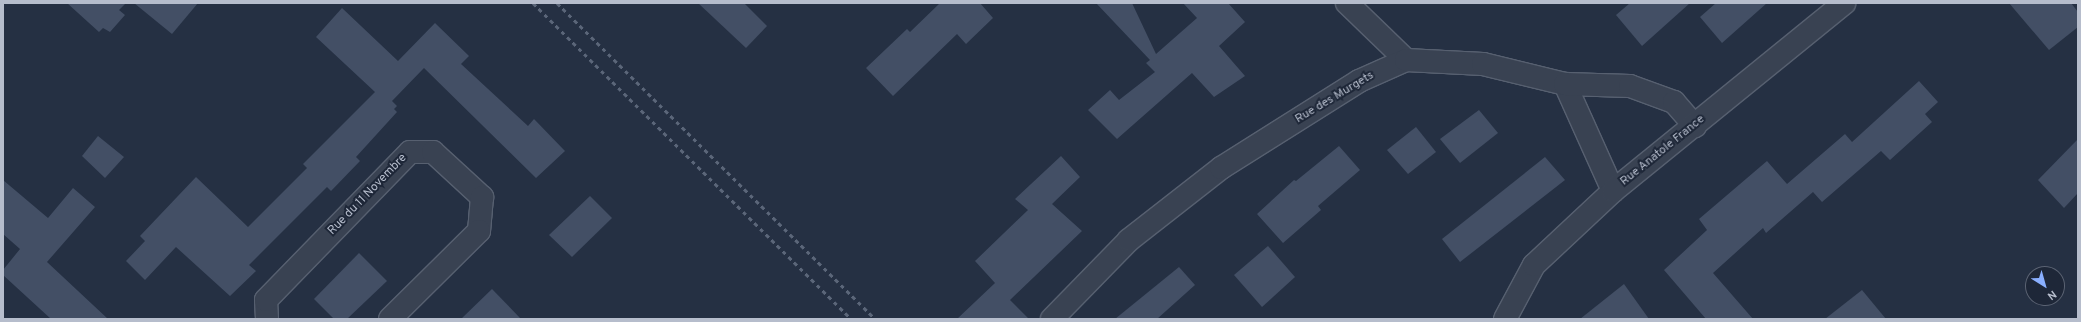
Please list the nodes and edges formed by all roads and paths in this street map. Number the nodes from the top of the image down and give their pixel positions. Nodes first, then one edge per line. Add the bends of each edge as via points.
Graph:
1 (1347, 3) edge
2 (1844, 3) edge
3 (1406, 60) junction
4 (1565, 84) junction
5 (1695, 126) junction
6 (1613, 191) junction
7 (267, 319) edge
8 (390, 319) edge
9 (1052, 319) edge
10 (1505, 319) edge

1 - 3 street
2 - 5 street, Rue Anatole France
3 - 4 street, Rue des Murgets via 1482,64
3 - 9 street, Rue des Murgets via 1359,82 1221,168 1129,240
4 - 5 street, Rue des Murgets via 1630,86 1674,102
4 - 6 street
5 - 6 street, Rue Anatole France
6 - 10 street, Rue Anatole France via 1534,265
7 - 8 street, Rue du 11 Novembre via 266,300 405,157 410,152 433,152 482,197 479,231

